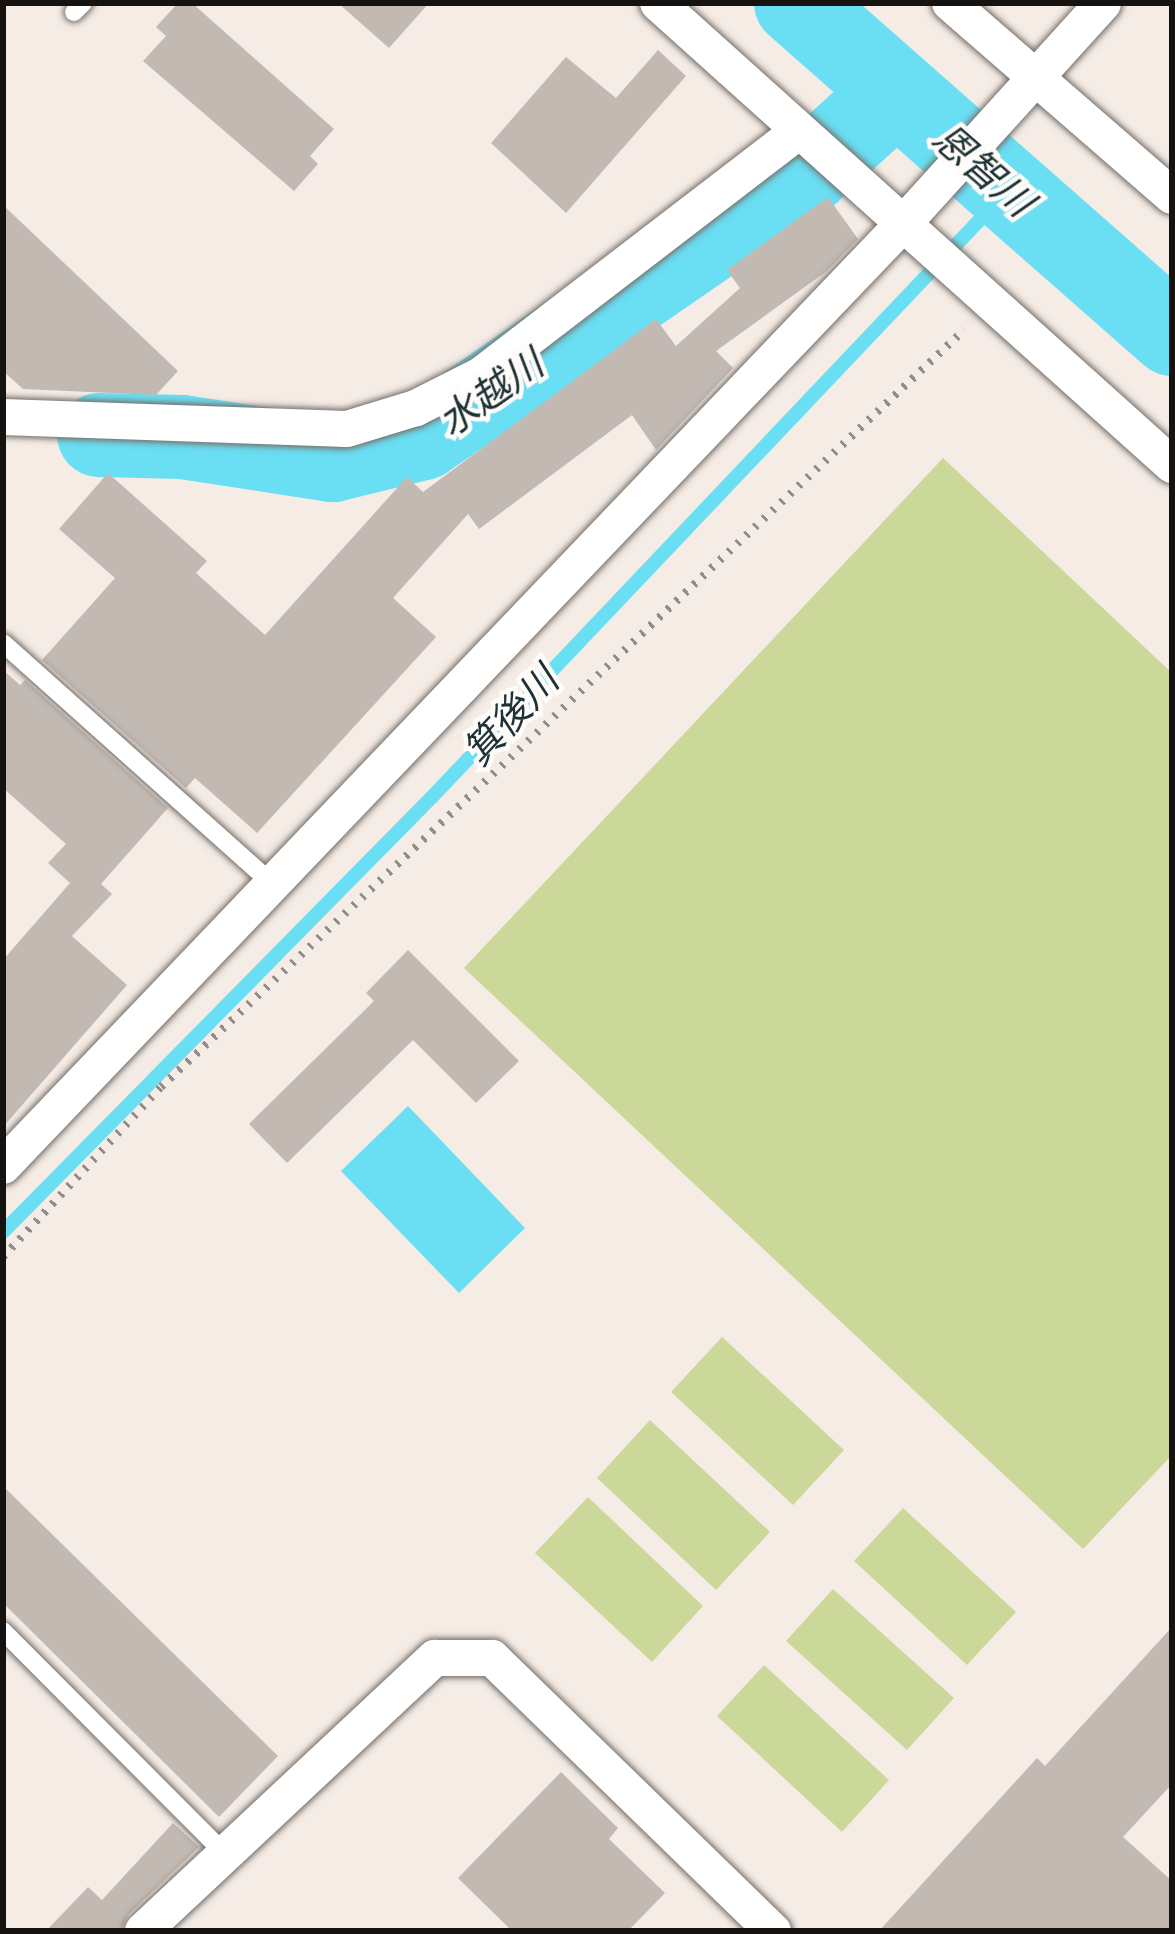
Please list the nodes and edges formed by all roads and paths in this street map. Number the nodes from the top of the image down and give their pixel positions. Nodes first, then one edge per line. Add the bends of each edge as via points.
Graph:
1 (658, 3) edge
2 (950, 3) edge
3 (1103, 3) edge
4 (1032, 82) junction
5 (804, 135) junction
6 (1172, 196) edge
7 (913, 213) junction
8 (992, 303) junction
9 (3, 417) edge
10 (1172, 465) edge
11 (3, 643) edge
12 (273, 884) junction
13 (3, 1166) edge
14 (3, 1257) edge
15 (3, 1631) edge
16 (225, 1854) junction
17 (142, 1931) edge
18 (773, 1931) edge

1 - 5 street
2 - 4 street
3 - 4 street
4 - 6 street
4 - 7 street
5 - 7 street via 848,174
5 - 9 street via 482,376 416,408 347,429
7 - 8 street
7 - 12 street
8 - 10 street
8 - 14 path via 161,1087
11 - 12 lane
12 - 13 street
15 - 16 lane
16 - 17 street
16 - 18 street via 435,1658 492,1658

